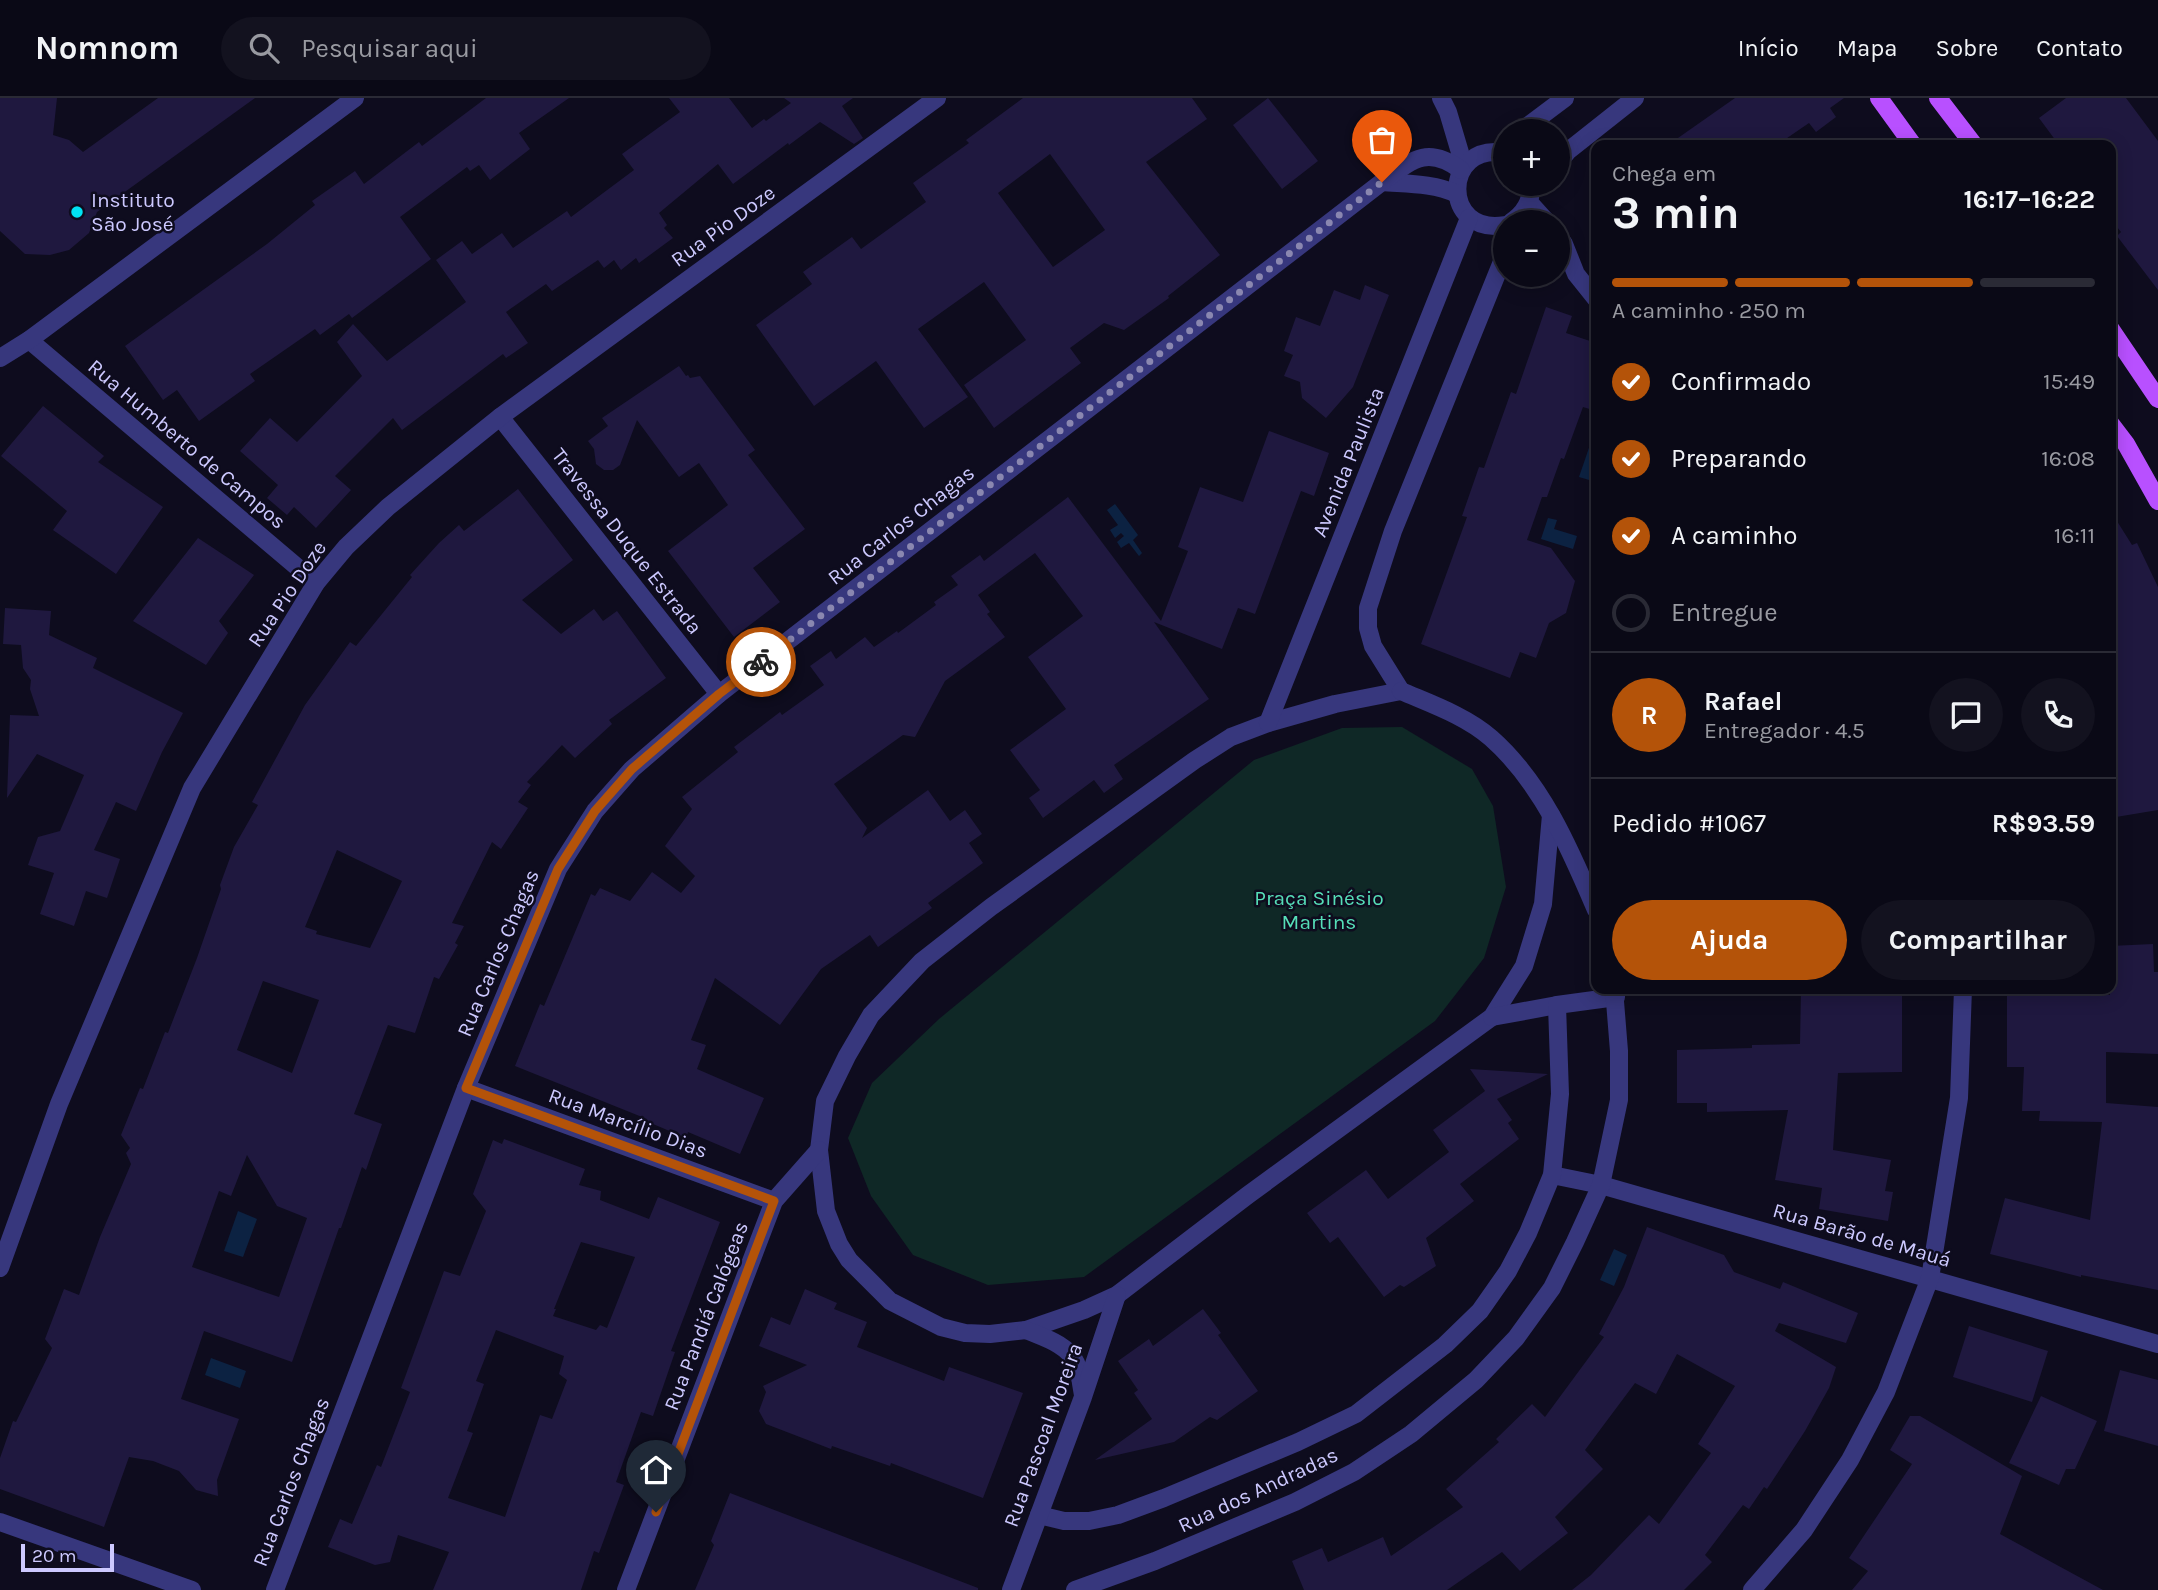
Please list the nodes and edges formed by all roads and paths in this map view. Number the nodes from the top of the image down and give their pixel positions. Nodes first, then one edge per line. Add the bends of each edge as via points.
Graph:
1 (355, 98) edge
2 (937, 98) edge
3 (1441, 98) edge
4 (1565, 98) edge
5 (1635, 98) edge
6 (1879, 98) edge
7 (1938, 98) edge
8 (1537, 119) edge
9 (1909, 140) edge
10 (1970, 140) edge
11 (1570, 149) edge
12 (1493, 151) edge
13 (1463, 168) junction
14 (1382, 182) junction
15 (1457, 194) junction
16 (1469, 218) junction
17 (1493, 226) edge
18 (1570, 259) edge
19 (1570, 271) edge
20 (1576, 274) junction
21 (1493, 284) edge
22 (1591, 293) edge
23 (2116, 337) edge
24 (29, 340) junction
25 (0, 358) edge
26 (2158, 399) edge
27 (500, 417) junction
28 (2116, 431) edge
29 (2158, 501) edge
30 (316, 583) junction
31 (1401, 691) junction
32 (719, 694) junction
33 (1268, 723) junction
34 (1551, 816) junction
35 (1591, 900) edge
36 (1610, 994) edge
37 (1615, 994) edge
38 (1963, 994) edge
39 (1557, 1005) junction
40 (1492, 1017) junction
41 (466, 1088) junction
42 (819, 1150) junction
43 (1552, 1175) junction
44 (1601, 1185) junction
45 (774, 1201) junction
46 (0, 1268) edge
47 (1930, 1278) junction
48 (1117, 1295) junction
49 (1026, 1330) junction
50 (2158, 1344) edge
51 (1083, 1397) junction
52 (1039, 1516) junction
53 (0, 1522) edge
54 (192, 1590) edge
55 (275, 1590) edge
56 (626, 1590) edge
57 (1011, 1590) edge
58 (1075, 1590) edge
59 (1752, 1590) edge

1 - 24 street
2 - 27 street, Rua Pio Doze
3 - 13 street
4 - 8 street
5 - 11 street
6 - 9 main road
7 - 10 main road
12 - 13 street via 1472,158
13 - 14 street, Rua Carlos Chagas via 1438,157 1419,158
13 - 15 street
14 - 15 street via 1430,185
14 - 32 street, Rua Carlos Chagas
15 - 16 street
16 - 17 street
16 - 33 street, Avenida Paulista
18 - 20 street
19 - 20 street
20 - 22 street
21 - 31 street via 1393,531 1368,608 1373,646
23 - 26 main road
24 - 25 street
24 - 30 street, Rua Humberto de Campos
27 - 30 street, Rua Pio Doze via 388,507
27 - 32 street, Travessa Duque Estrada
28 - 29 main road
30 - 46 street, Rua Pio Doze via 192,788 60,1104
31 - 33 street
31 - 34 street via 1490,737 1532,785
32 - 41 street, Rua Carlos Chagas via 632,769 595,811 558,869
33 - 42 street via 1231,737 1195,761 922,961 871,1015 846,1056 825,1101
34 - 35 street
34 - 40 street via 1543,904 1524,967
36 - 39 street, Rua dos Andradas
37 - 44 street, Rua dos Andradas via 1619,1100
38 - 47 street via 1959,1098
39 - 40 street, Rua dos Andradas
39 - 43 street, Rua dos Andradas via 1560,1094
40 - 48 street
41 - 45 street, Rua Marcílio Dias
41 - 55 street, Rua Carlos Chagas
42 - 45 street, Rua Pandiá Calógeas
42 - 49 street via 826,1211 839,1244 890,1301 941,1327 965,1333
43 - 44 street, Rua Barão de Mauá
43 - 52 street, Rua dos Andradas via 1508,1271 1480,1311 1446,1345 1356,1414 1298,1443 1118,1515 1089,1521
44 - 47 street, Rua Barão de Mauá
44 - 58 street, Rua dos Andradas via 1552,1287 1516,1338 1476,1380 1411,1434 1354,1472 1295,1502 1155,1562
45 - 56 street, Rua Pandiá Calógeas
47 - 50 street, Rua Barão de Mauá
47 - 59 street via 1886,1392 1850,1460 1804,1531
48 - 49 street
48 - 51 street, Rua Pascoal Moreira
49 - 51 street via 1058,1344 1076,1362
51 - 52 street, Rua Pascoal Moreira
52 - 57 street, Rua Pascoal Moreira
53 - 54 street

